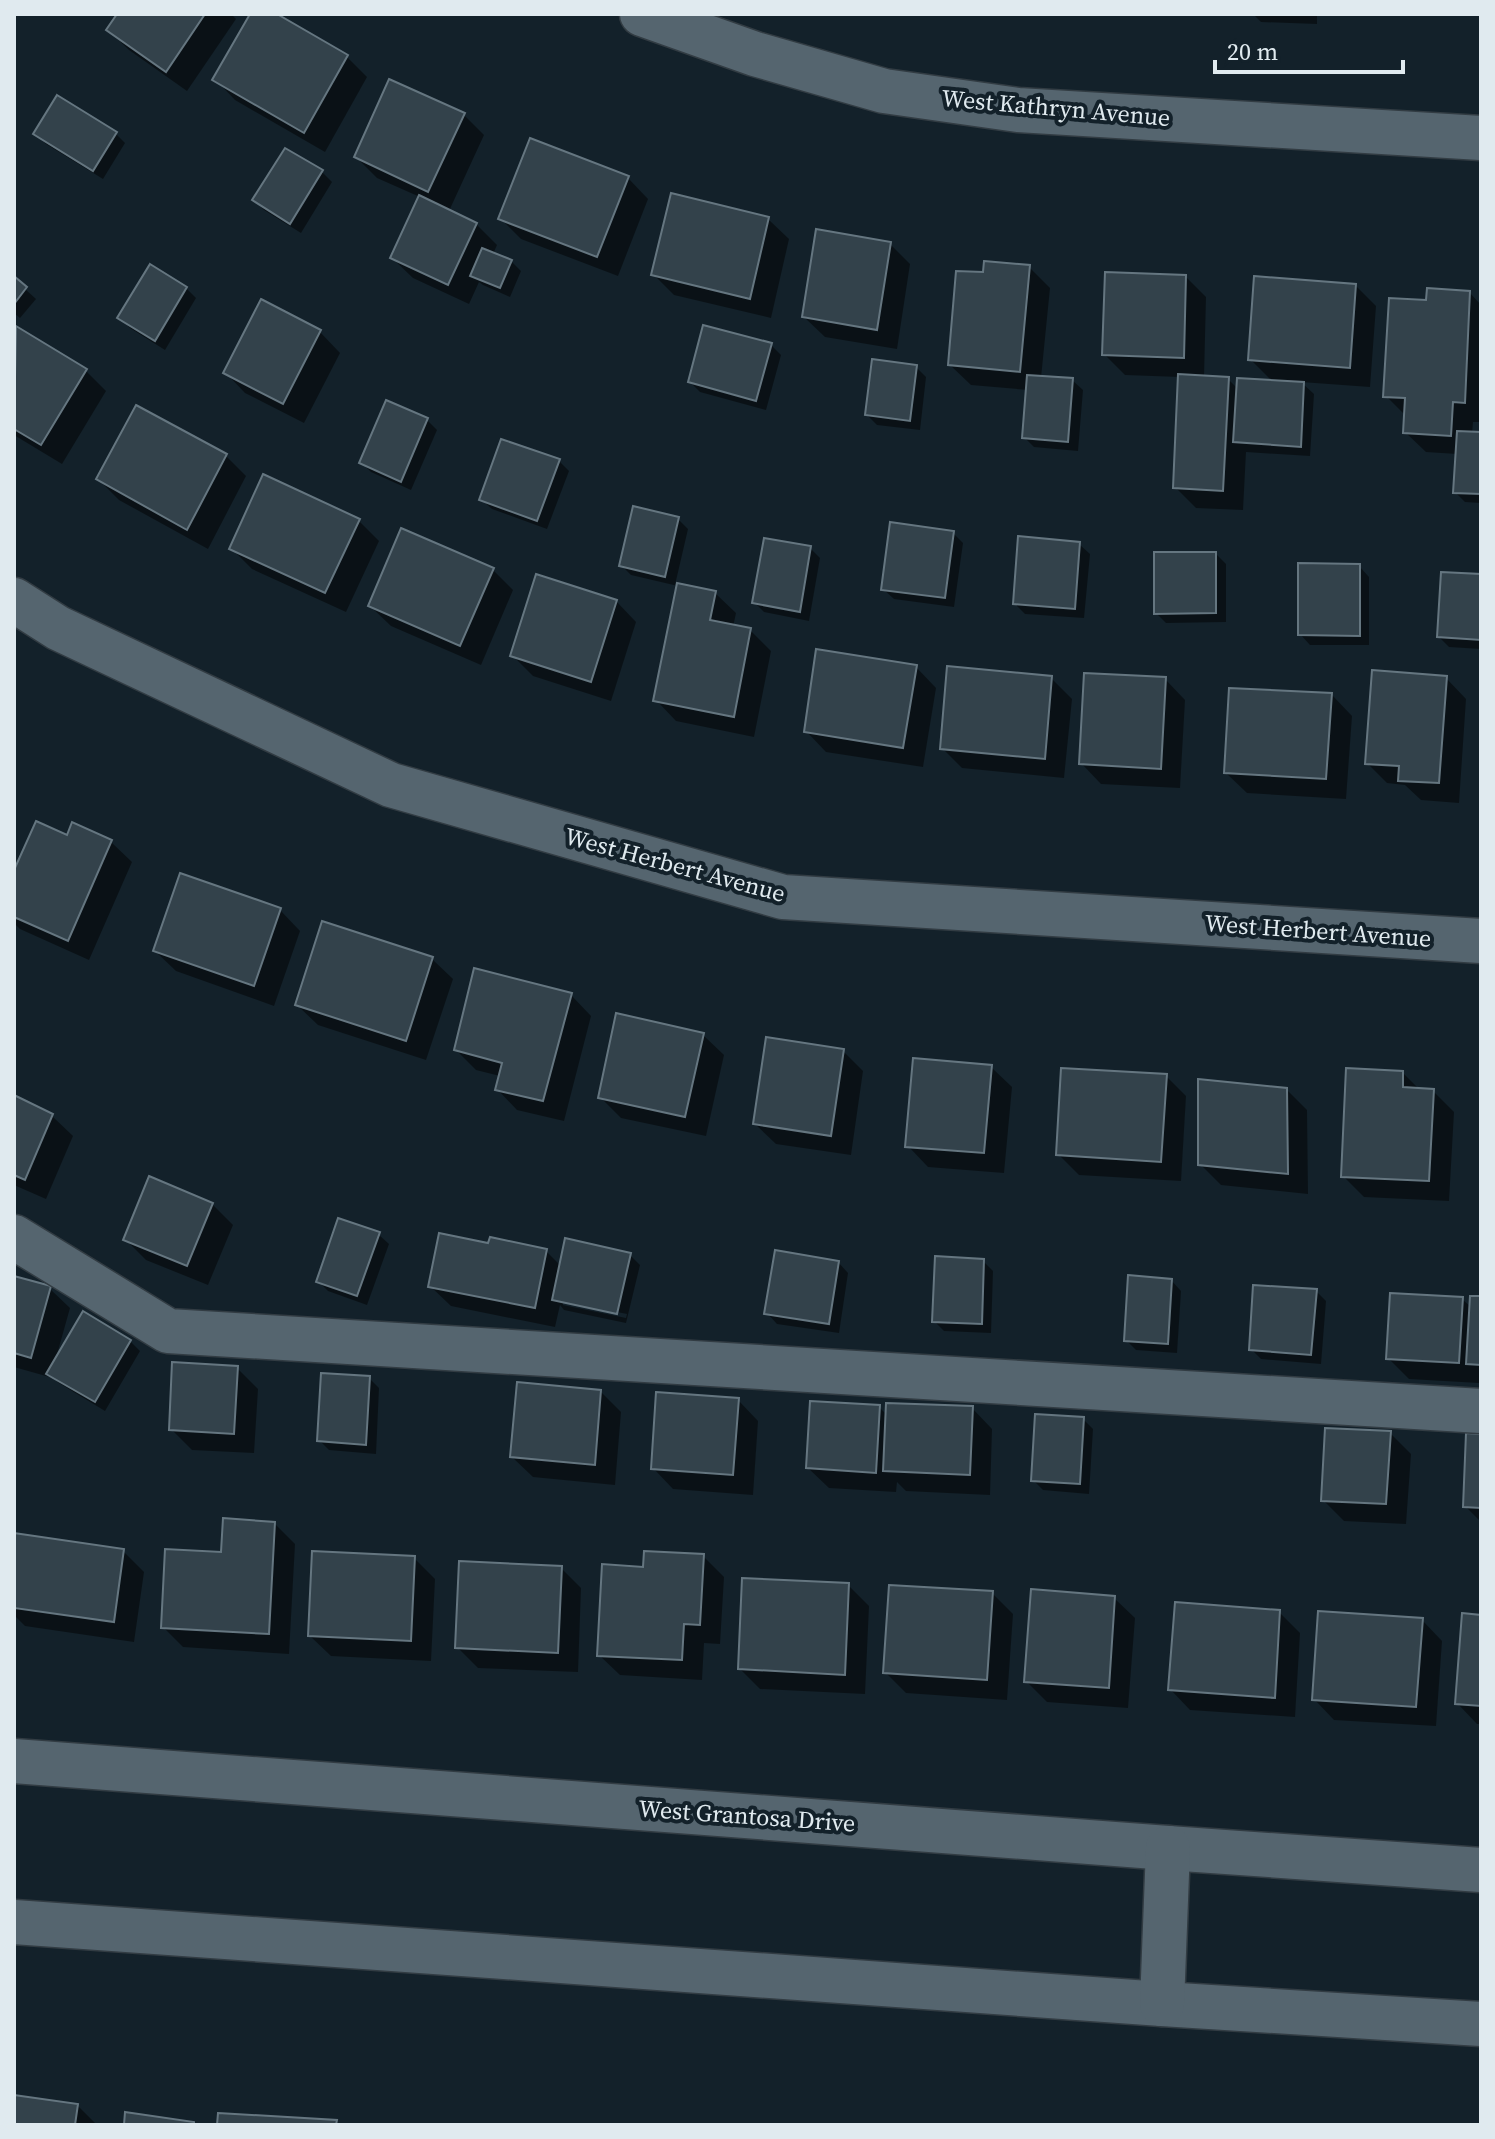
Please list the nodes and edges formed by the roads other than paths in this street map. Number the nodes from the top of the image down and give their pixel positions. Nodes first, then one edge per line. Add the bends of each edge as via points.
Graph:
1 (642, 14) edge
2 (1481, 138) edge
3 (14, 600) edge
4 (1481, 941) edge
5 (14, 1237) edge
6 (1481, 1411) edge
7 (14, 1761) edge
8 (1168, 1848) junction
9 (1481, 1870) edge
10 (14, 1922) edge
11 (1162, 2004) junction
12 (1481, 2024) edge

1 - 2 street, West Kathryn Avenue via 884,91 1018,110
3 - 4 street, West Herbert Avenue via 58,628 391,785 783,897
5 - 6 street via 168,1331
7 - 8 street, West Grantosa Drive
8 - 9 street, West Grantosa Drive
8 - 11 street
10 - 11 street
11 - 12 street

